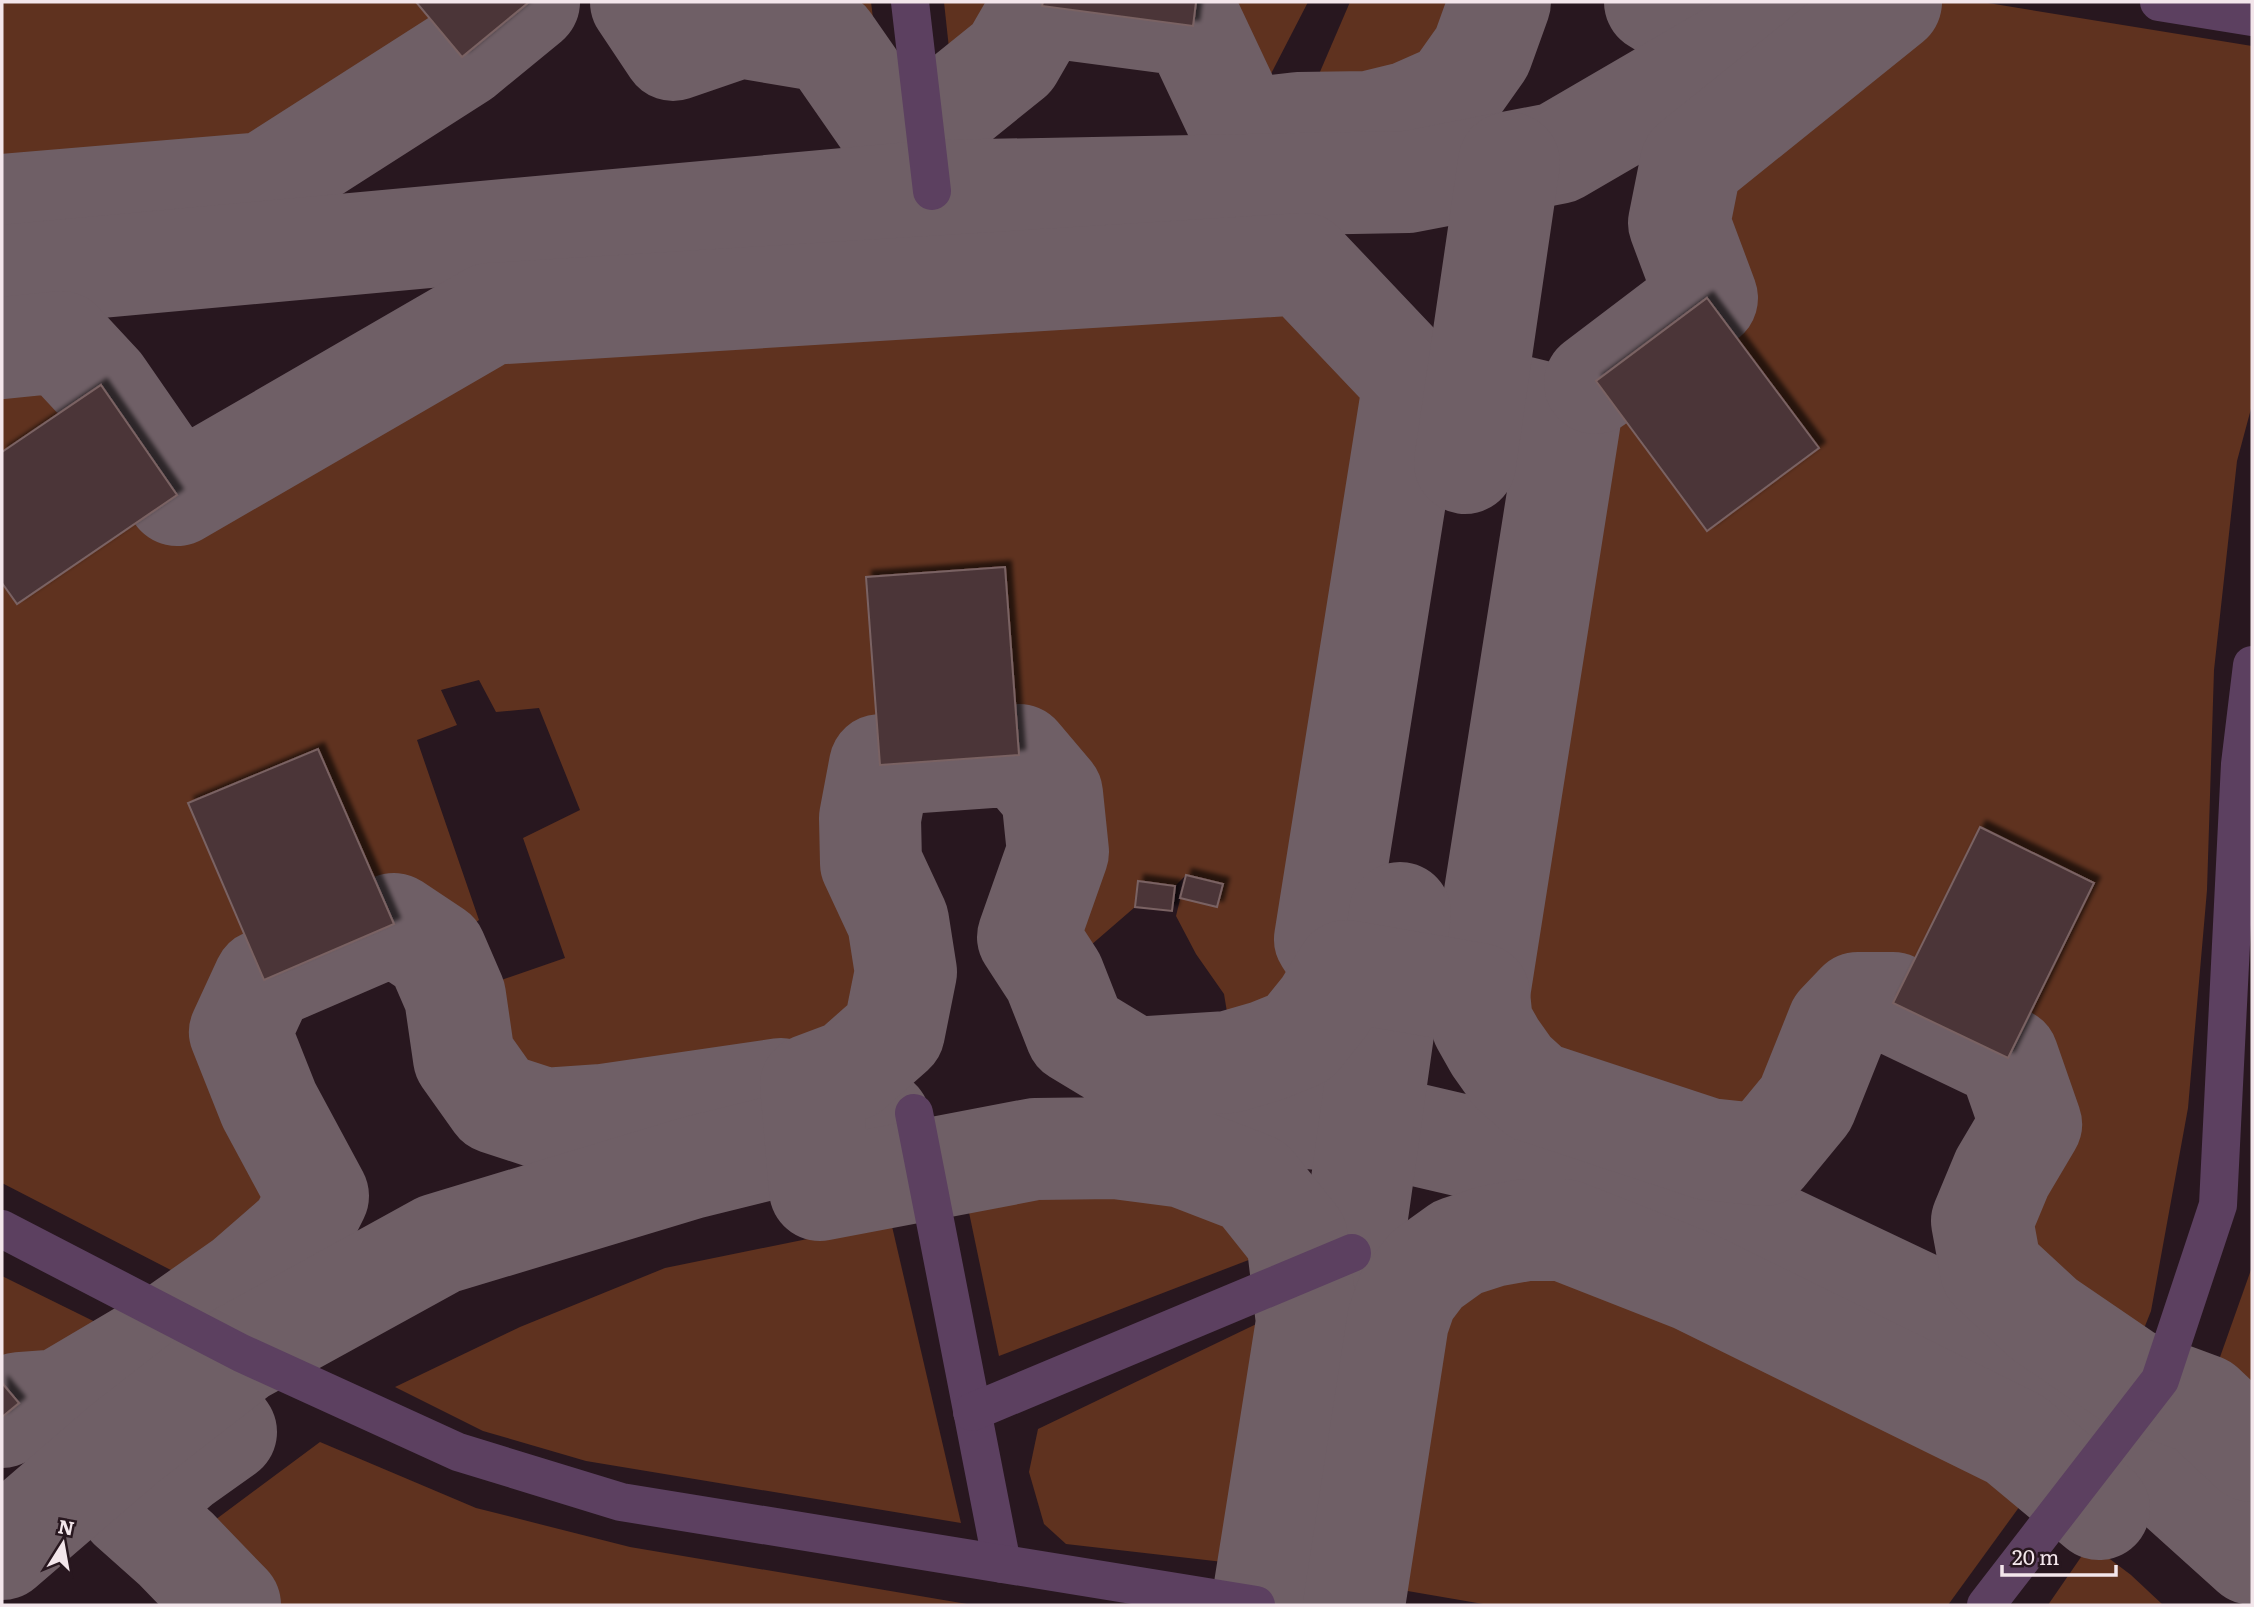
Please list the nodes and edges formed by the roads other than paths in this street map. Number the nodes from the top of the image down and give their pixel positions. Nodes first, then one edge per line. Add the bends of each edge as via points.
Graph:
1 (910, 2) edge
2 (2159, 2) edge
3 (2252, 17) edge
4 (932, 191) dead end
5 (2252, 665) edge
6 (914, 1113) dead end
7 (2, 1229) edge
8 (1352, 1253) dead end
9 (972, 1412) junction
10 (1002, 1564) junction
11 (1256, 1605) edge
12 (1986, 1605) edge

1 - 4 lane
2 - 3 lane
5 - 12 lane via 2239,764 2218,1205 2160,1380
6 - 9 lane
7 - 10 lane via 241,1353 458,1452 621,1502
8 - 9 lane
9 - 10 lane
10 - 11 lane

